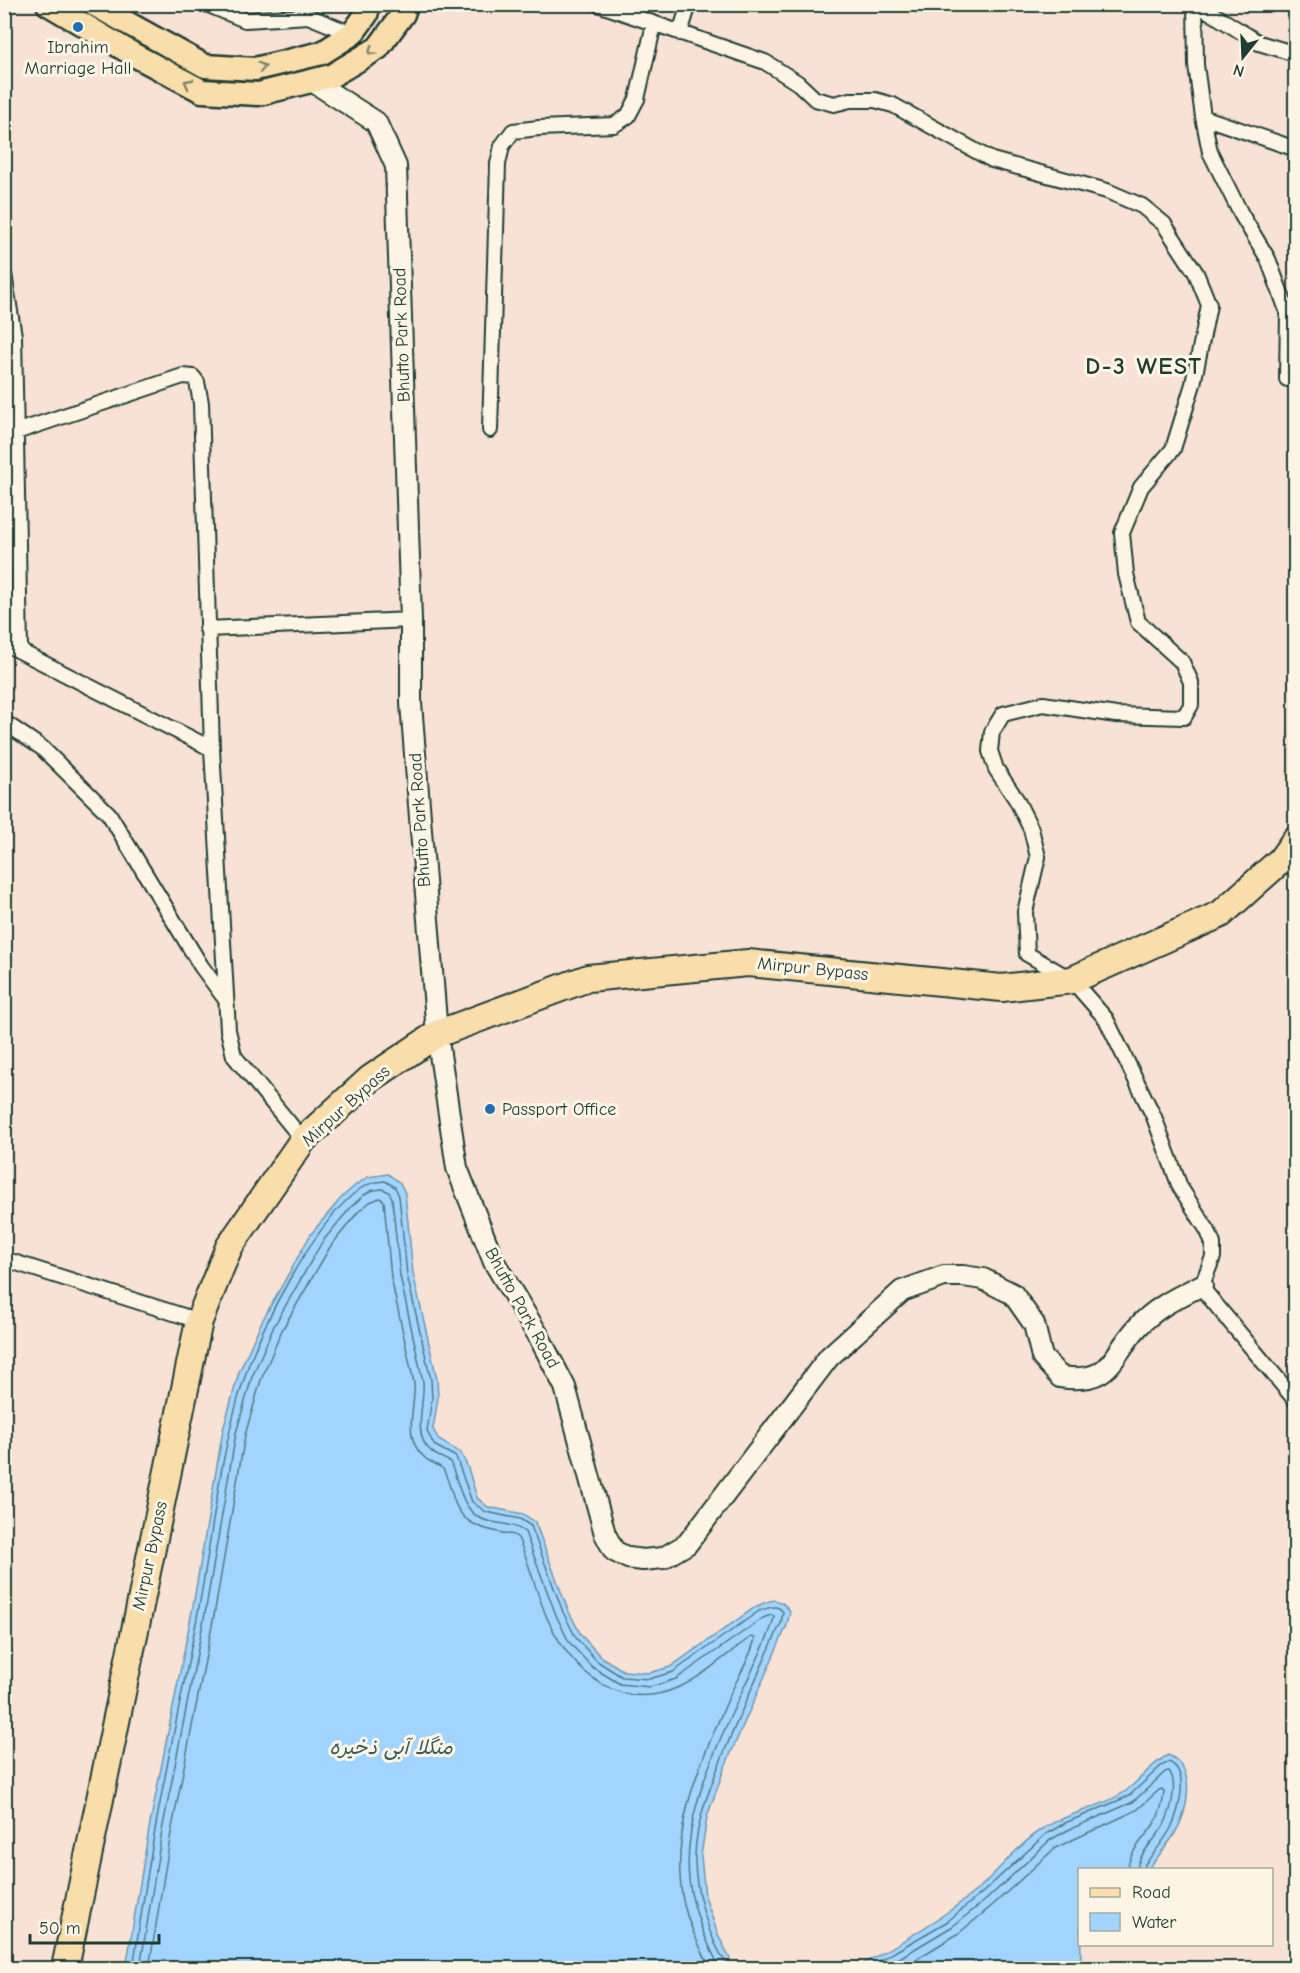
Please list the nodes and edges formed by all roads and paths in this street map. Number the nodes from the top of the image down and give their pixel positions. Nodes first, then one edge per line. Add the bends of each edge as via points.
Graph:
1 (48, 4) edge
2 (93, 4) edge
3 (206, 4) edge
4 (369, 4) edge
5 (406, 4) edge
6 (598, 4) edge
7 (688, 4) edge
8 (1196, 4) edge
9 (654, 24) junction
10 (680, 33) junction
11 (352, 34) junction
12 (1296, 54) edge
13 (312, 81) junction
14 (1203, 117) junction
15 (1296, 149) edge
16 (4, 274) edge
17 (1287, 379) dead end
18 (490, 430) dead end
19 (16, 432) junction
20 (411, 620) junction
21 (207, 629) junction
22 (4, 643) edge
23 (20, 649) junction
24 (4, 722) edge
25 (212, 749) junction
26 (1296, 839) edge
27 (1072, 980) junction
28 (226, 1000) junction
29 (437, 1034) junction
30 (303, 1140) junction
31 (4, 1259) edge
32 (1202, 1286) junction
33 (199, 1321) junction
34 (1296, 1401) edge
35 (65, 1968) edge

13 -> 1 main road via 259,94 202,91
2 -> 11 main road via 205,66 255,69 322,52
3 - 11 street via 245,20 308,16
4 - 11 main road
5 -> 13 main road via 378,48 331,76
6 - 9 street
7 - 10 street
8 - 12 street via 1259,43
8 - 14 street via 1196,65
9 - 10 street
9 - 18 street via 637,99 628,116 614,125 513,131 502,146 498,164
10 - 27 street via 765,62 815,99 834,104 875,100 892,105 992,160 1107,191 1142,206 1164,224 1196,273 1209,305 1193,384 1173,449 1141,487 1122,532 1126,574 1138,622 1182,663 1191,682 1191,705 1184,717 1162,717 1116,715 1043,704 1004,714 992,732 990,750 996,769 1016,798 1038,857 1025,912 1027,954
13 - 20 street, Bhutto Park Road via 376,122 396,166
14 - 15 street
14 - 17 street via 1210,152 1268,259 1288,314
16 - 19 street via 14,336
19 - 21 street via 183,376 193,376 201,404
19 - 23 street
20 - 21 street
20 - 29 street, Bhutto Park Road via 411,703
21 - 25 street
22 - 23 street
23 - 25 street
24 - 28 street via 42,748 109,814 201,966
25 - 28 street
26 - 27 highway, Mirpur Bypass via 1281,860 1221,914
27 - 29 highway, Mirpur Bypass via 1002,988 748,963 588,978
27 - 32 street via 1106,1019 1154,1117 1180,1187 1208,1231 1213,1257
28 - 30 street via 234,1056
29 - 30 highway, Mirpur Bypass via 370,1079
29 - 32 street, Bhutto Park Road via 458,1168 494,1262 565,1387 605,1534 614,1551 628,1558 663,1558 687,1544 830,1357 902,1291 944,1276 963,1276 983,1280 1013,1294 1034,1324 1042,1357 1060,1377 1078,1380 1107,1369 1136,1328 1168,1302
30 - 33 highway, Mirpur Bypass via 230,1247
31 - 33 street
32 - 34 street
33 - 35 highway, Mirpur Bypass

